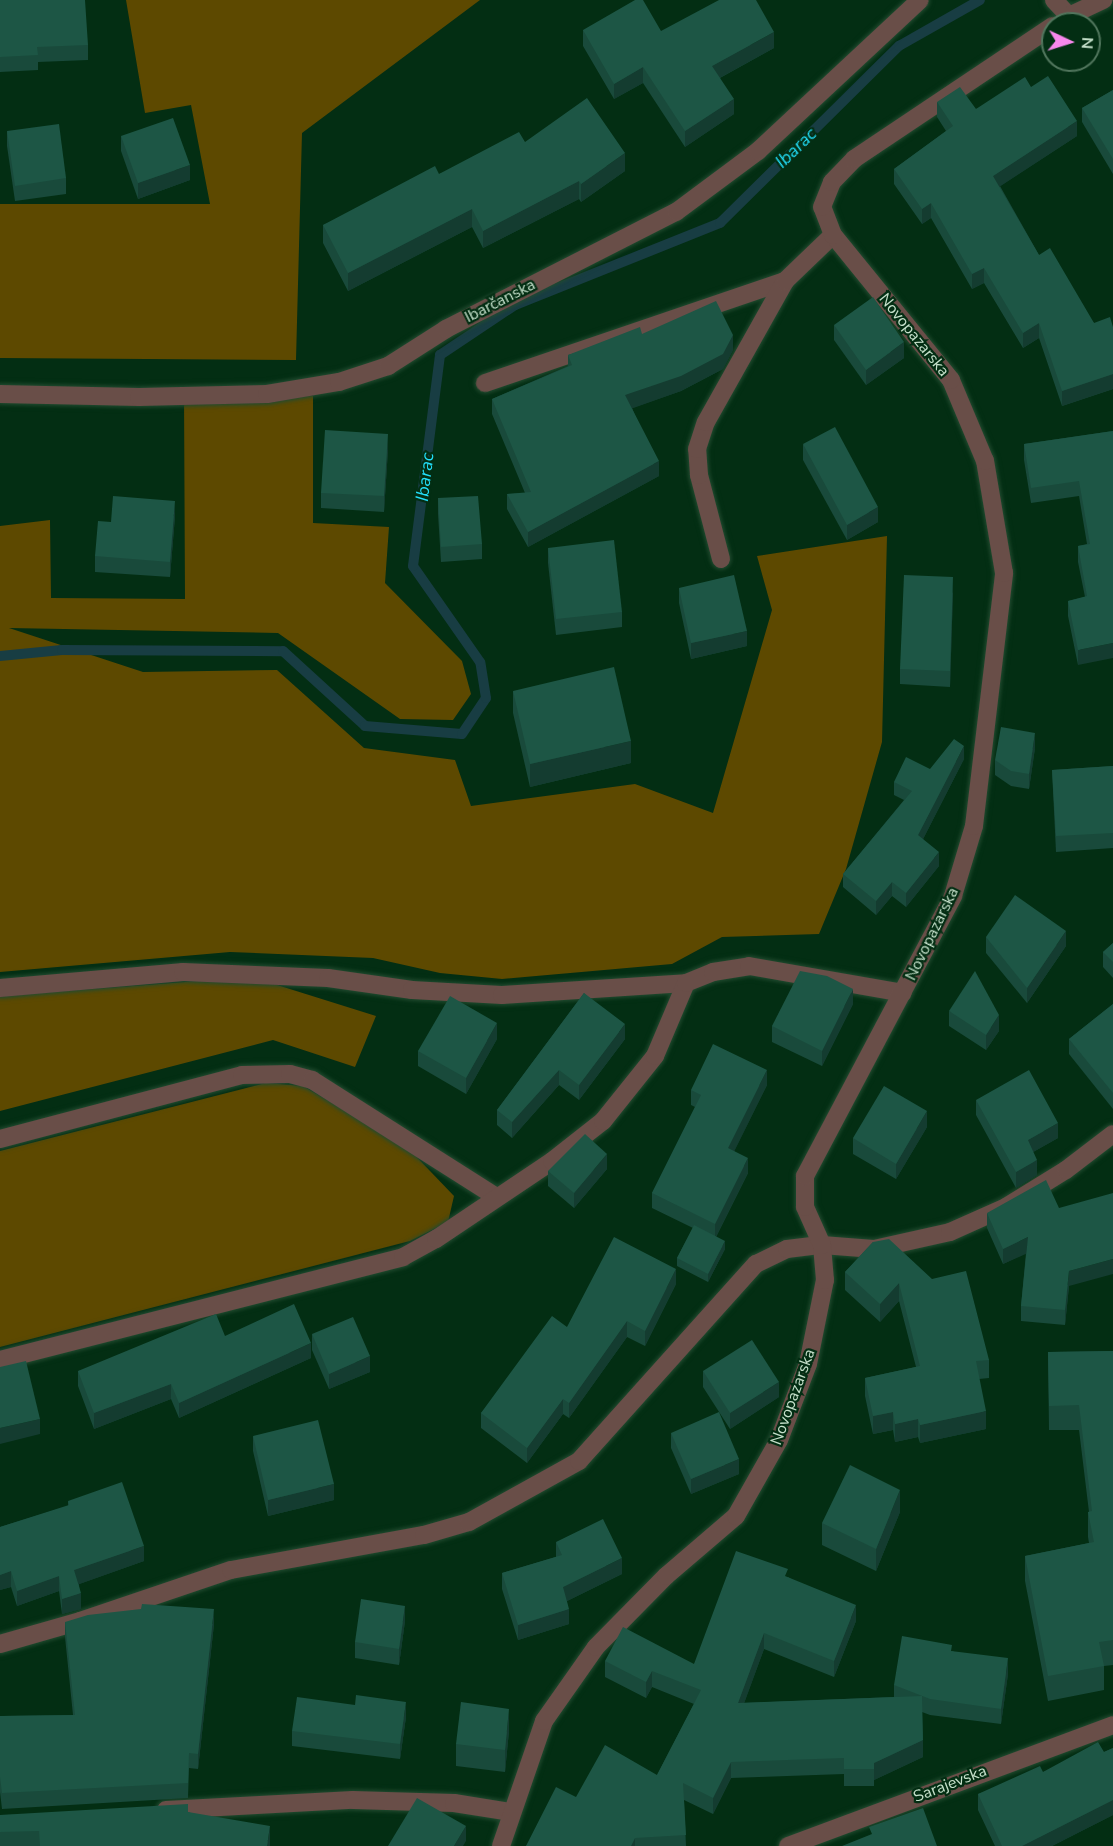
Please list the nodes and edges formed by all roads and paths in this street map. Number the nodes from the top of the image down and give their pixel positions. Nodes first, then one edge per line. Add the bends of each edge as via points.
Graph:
1 (920, 0) edge
2 (1104, 0) edge
3 (1080, 12) edge
4 (1041, 35) edge
5 (833, 235) junction
6 (785, 281) junction
7 (485, 382) dead end
8 (0, 394) edge
9 (721, 559) dead end
10 (687, 983) junction
11 (0, 988) edge
12 (903, 993) junction
13 (1113, 1134) edge
14 (0, 1139) edge
15 (495, 1196) junction
16 (822, 1245) junction
17 (0, 1360) edge
18 (0, 1644) edge
19 (1113, 1725) edge
20 (142, 1811) edge
21 (511, 1812) junction
22 (501, 1846) edge
23 (788, 1846) edge

1 - 8 street, Ibarčanska via 758,151 676,212 446,329 388,366 339,382 267,394
2 - 3 street, Novopazarska
4 - 5 street, Novopazarska via 854,159 832,182 822,207
5 - 6 street
5 - 12 street, Novopazarska via 951,380 985,461 1004,573 974,826 953,896
6 - 7 street
6 - 9 street via 706,422 697,449 699,475
10 - 11 street via 502,995 412,990 286,975 183,972
10 - 12 street via 713,972 749,966
10 - 15 street via 655,1056 603,1121 552,1161
12 - 16 street, Novopazarska via 805,1176 805,1207
13 - 16 street via 1066,1170 1006,1207 950,1233 874,1249
14 - 15 street via 242,1075 290,1074 312,1080
15 - 17 street via 436,1239 403,1257
16 - 18 street via 787,1249 756,1264 579,1461 469,1522 231,1570
16 - 21 street, Novopazarska via 825,1281 808,1364 779,1440 736,1516 666,1576 596,1647 544,1721
19 - 23 street, Sarajevska
20 - 21 street via 353,1800 454,1803
21 - 22 street, Novopazarska

